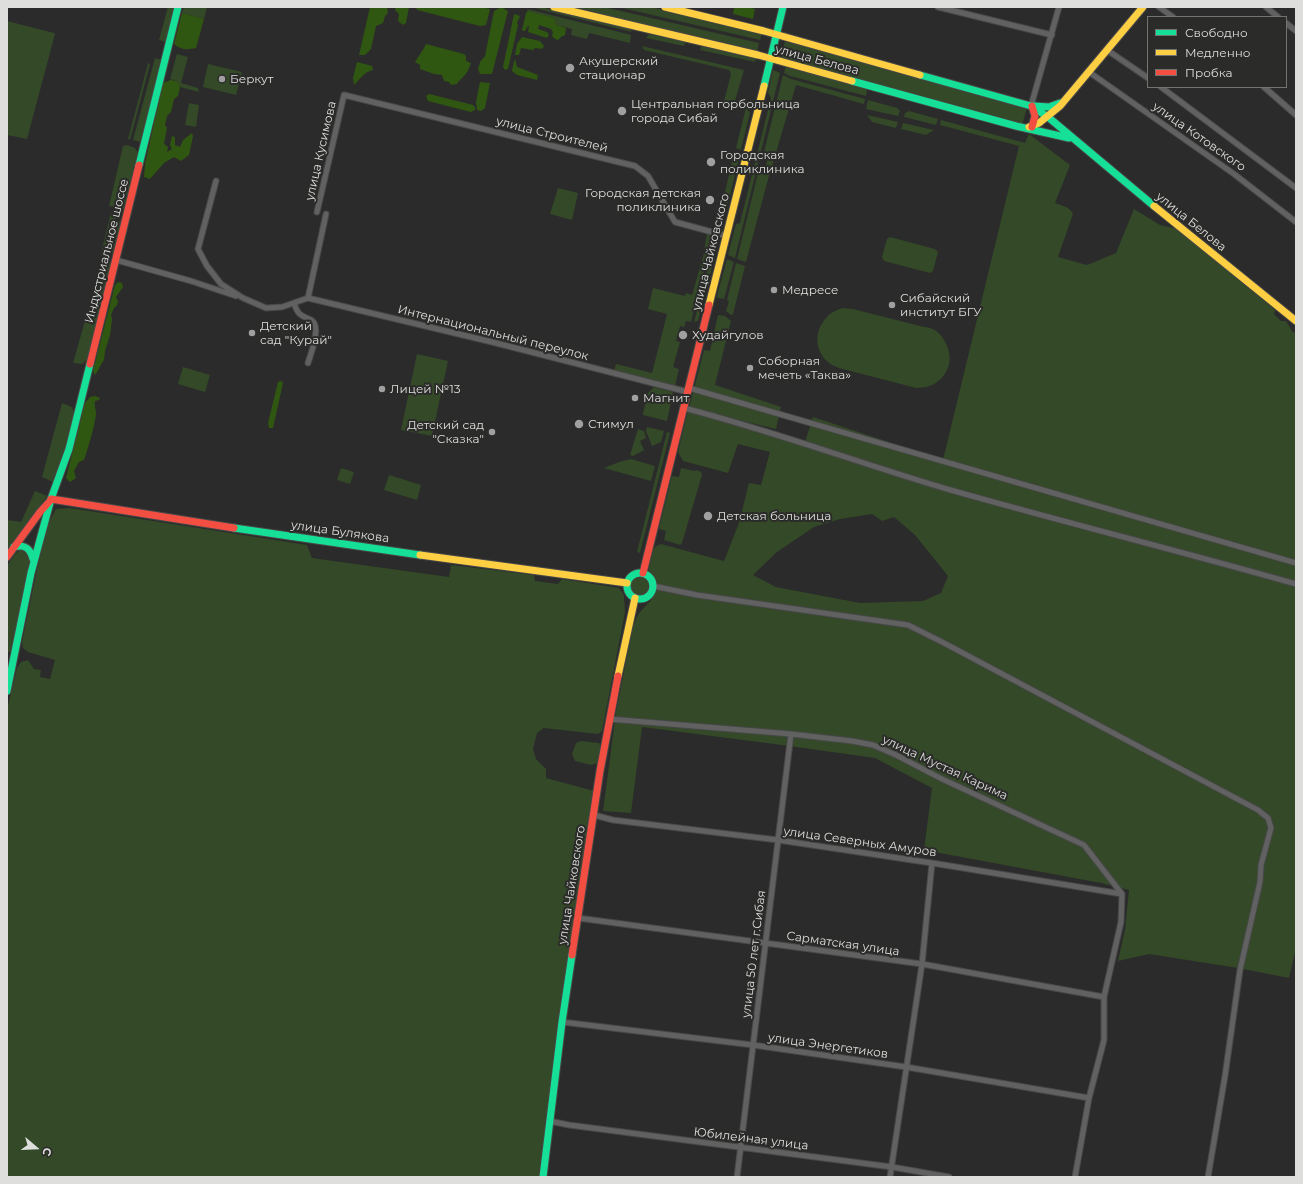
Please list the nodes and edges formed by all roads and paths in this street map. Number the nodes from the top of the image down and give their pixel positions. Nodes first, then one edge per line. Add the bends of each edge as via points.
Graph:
1 (178, 7) edge
2 (554, 7) edge
3 (665, 7) edge
4 (783, 7) edge
5 (938, 7) edge
6 (1059, 7) edge
7 (1143, 7) edge
8 (1159, 7) edge
9 (1266, 7) edge
10 (1172, 16) edge
11 (1277, 16) edge
12 (1287, 24) edge
13 (1296, 31) edge
14 (777, 34) junction
15 (1052, 35) junction
16 (1107, 50) junction
17 (771, 58) junction
18 (1090, 72) junction
19 (1147, 77) edge
20 (1162, 88) edge
21 (1265, 88) edge
22 (344, 95) joint
23 (1064, 101) junction
24 (1031, 106) junction
25 (1296, 115) edge
26 (1048, 117) junction
27 (1028, 127) junction
28 (1073, 139) junction
29 (216, 181) dead end
30 (1296, 188) edge
31 (317, 212) dead end
32 (326, 214) dead end
33 (1296, 222) edge
34 (727, 236) junction
35 (116, 260) junction
36 (243, 298) junction
37 (308, 298) junction
38 (294, 303) junction
39 (1296, 321) edge
40 (308, 363) dead end
41 (688, 390) junction
42 (684, 408) junction
43 (51, 499) junction
44 (14, 547) junction
45 (7, 557) edge
46 (34, 561) junction
47 (1296, 563) edge
48 (643, 573) junction
49 (626, 583) junction
50 (1296, 584) edge
51 (653, 586) junction
52 (635, 598) junction
53 (7, 691) edge
54 (609, 718) junction
55 (792, 734) junction
56 (594, 815) junction
57 (778, 840) junction
58 (932, 863) junction
59 (1122, 894) junction
60 (578, 918) junction
61 (766, 943) junction
62 (922, 964) junction
63 (1104, 997) junction
64 (562, 1022) junction
65 (753, 1045) junction
66 (906, 1067) junction
67 (1089, 1098) junction
68 (549, 1121) junction
69 (740, 1148) junction
70 (892, 1167) junction
71 (543, 1177) edge
72 (737, 1177) edge
73 (890, 1177) edge
74 (949, 1177) edge
75 (1075, 1177) edge
76 (1208, 1177) edge

1 - 35 main road, Индустриальное шоссе
2 - 17 main road, улица Белова
3 - 14 main road, улица Белова
4 - 14 main road, улица Чайковского
5 - 15 street
6 - 15 street
7 - 16 main road
8 - 10 street
9 - 11 street
12 - 13 street
14 - 17 main road, улица Чайковского
14 - 24 main road, улица Белова
15 - 24 street
16 - 18 main road
16 - 19 street
17 - 27 main road, улица Белова
17 - 34 main road, улица Чайковского
18 - 23 main road
18 - 33 street, улица Котовского via 1234,174
20 - 30 street
21 - 25 street
22 - 31 street, улица Кусимова
22 - 34 street, улица Строителей via 635,166 648,176 675,222
23 - 24 main road via 1049,107
23 - 26 main road
24 - 26 main road, улица Белова
24 - 27 main road via 1035,113 1035,121
26 - 27 main road via 1038,125
26 - 28 main road, улица Белова
27 - 28 main road, улица Белова
28 - 39 main road, улица Белова
29 - 36 street via 198,249 221,284
32 - 37 street, улица Кусимова
34 - 41 main road, улица Чайковского
35 - 36 street
35 - 43 main road, Индустриальное шоссе via 69,449
36 - 38 street via 266,308 282,308
37 - 38 street
37 - 41 street, Интернациональный переулок
38 - 40 street via 298,313 316,325
41 - 42 main road, улица Чайковского
41 - 47 street, Интернациональный переулок
42 - 48 main road, улица Чайковского
42 - 50 street via 953,490
43 - 44 main road, Индустриальное шоссе
43 - 46 main road, Индустриальное шоссе
43 - 49 main road, улица Булякова via 339,544
44 - 45 main road, Индустриальное шоссе
44 - 46 main road via 26,546 32,551
46 - 53 main road, Индустриальное шоссе
48 - 49 main road via 636,573
48 - 51 main road via 652,580
49 - 52 main road via 628,592
51 - 52 main road via 647,597
51 - 76 street via 908,625 1258,810 1268,818 1271,828 1240,970
52 - 54 main road, улица Чайковского
54 - 55 street, улица Мустая Карима
54 - 56 main road, улица Чайковского
55 - 57 street, улица 50 лет г.Сибая
55 - 59 street, улица Мустая Карима via 873,745 1084,845
56 - 57 street, улица Северных Амуров via 613,820
56 - 60 main road, улица Чайковского
57 - 58 street, улица Северных Амуров
57 - 61 street, улица 50 лет г.Сибая
58 - 59 street, улица Северных Амуров
58 - 62 street
59 - 63 street via 1121,922
60 - 61 street, Сарматская улица
60 - 64 main road, улица Чайковского
61 - 62 street, Сарматская улица
61 - 65 street, улица 50 лет г.Сибая
62 - 63 street, Сарматская улица
62 - 66 street
63 - 67 street via 1104,1040
64 - 65 street, улица Энергетиков
64 - 68 main road, улица Чайковского
65 - 66 street, улица Энергетиков
65 - 69 street, улица 50 лет г.Сибая
66 - 67 street, улица Энергетиков
66 - 70 street
67 - 75 street
68 - 69 street, Юбилейная улица
68 - 71 main road, улица Чайковского
69 - 70 street, Юбилейная улица
69 - 72 street, улица 50 лет г.Сибая
70 - 73 street
70 - 74 street, Юбилейная улица

